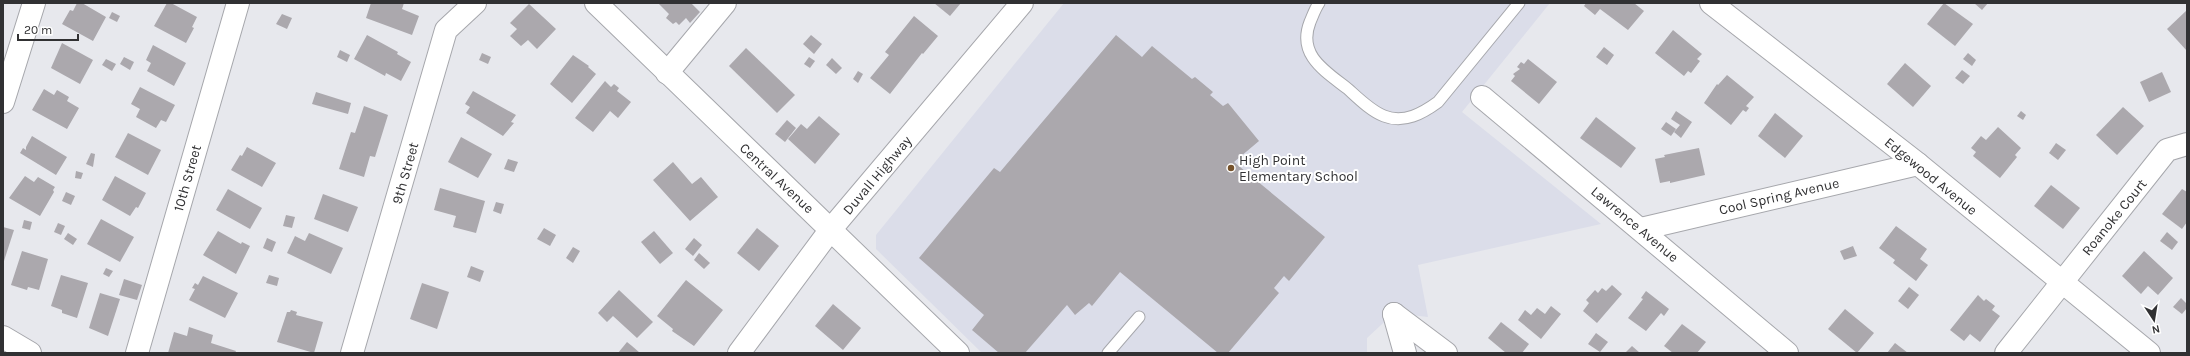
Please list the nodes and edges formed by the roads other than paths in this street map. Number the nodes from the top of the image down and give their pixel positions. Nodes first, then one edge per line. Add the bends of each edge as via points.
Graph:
1 (34, 3) edge
2 (238, 3) edge
3 (475, 3) edge
4 (596, 3) edge
5 (725, 3) edge
6 (1022, 3) edge
7 (1319, 3) edge
8 (1519, 3) edge
9 (1711, 3) edge
10 (667, 73) junction
11 (1482, 96) dead end
12 (3, 102) edge
13 (2177, 147) edge
14 (1918, 164) junction
15 (832, 229) junction
16 (1641, 229) junction
17 (2062, 283) junction
18 (1139, 317) dead end
19 (3, 337) edge
20 (30, 353) edge
21 (137, 353) edge
22 (352, 353) edge
23 (739, 353) edge
24 (958, 353) edge
25 (1108, 353) edge
26 (1405, 353) edge
27 (1446, 353) edge
28 (1787, 353) edge
29 (2006, 353) edge
30 (2149, 353) edge

1 - 12 street
2 - 21 street, 10th Street
3 - 22 street, 9th Street via 446,30
4 - 10 street, Central Avenue
5 - 10 street
6 - 15 street, Duvall Highway
7 - 8 lane via 1305,33 1308,49 1317,64 1385,116 1401,118 1422,114 1438,102
9 - 14 street, Edgewood Avenue
10 - 15 street, Central Avenue
11 - 16 street, Lawrence Avenue
13 - 17 street, Roanoke Court
14 - 16 street, Cool Spring Avenue
14 - 17 street, Edgewood Avenue
15 - 23 street, Duvall Highway
15 - 24 street, Central Avenue
16 - 28 street, Lawrence Avenue
17 - 29 street, Roanoke Court
17 - 30 street, Edgewood Avenue
18 - 25 lane
19 - 20 street
26 - 27 street via 1394,314

